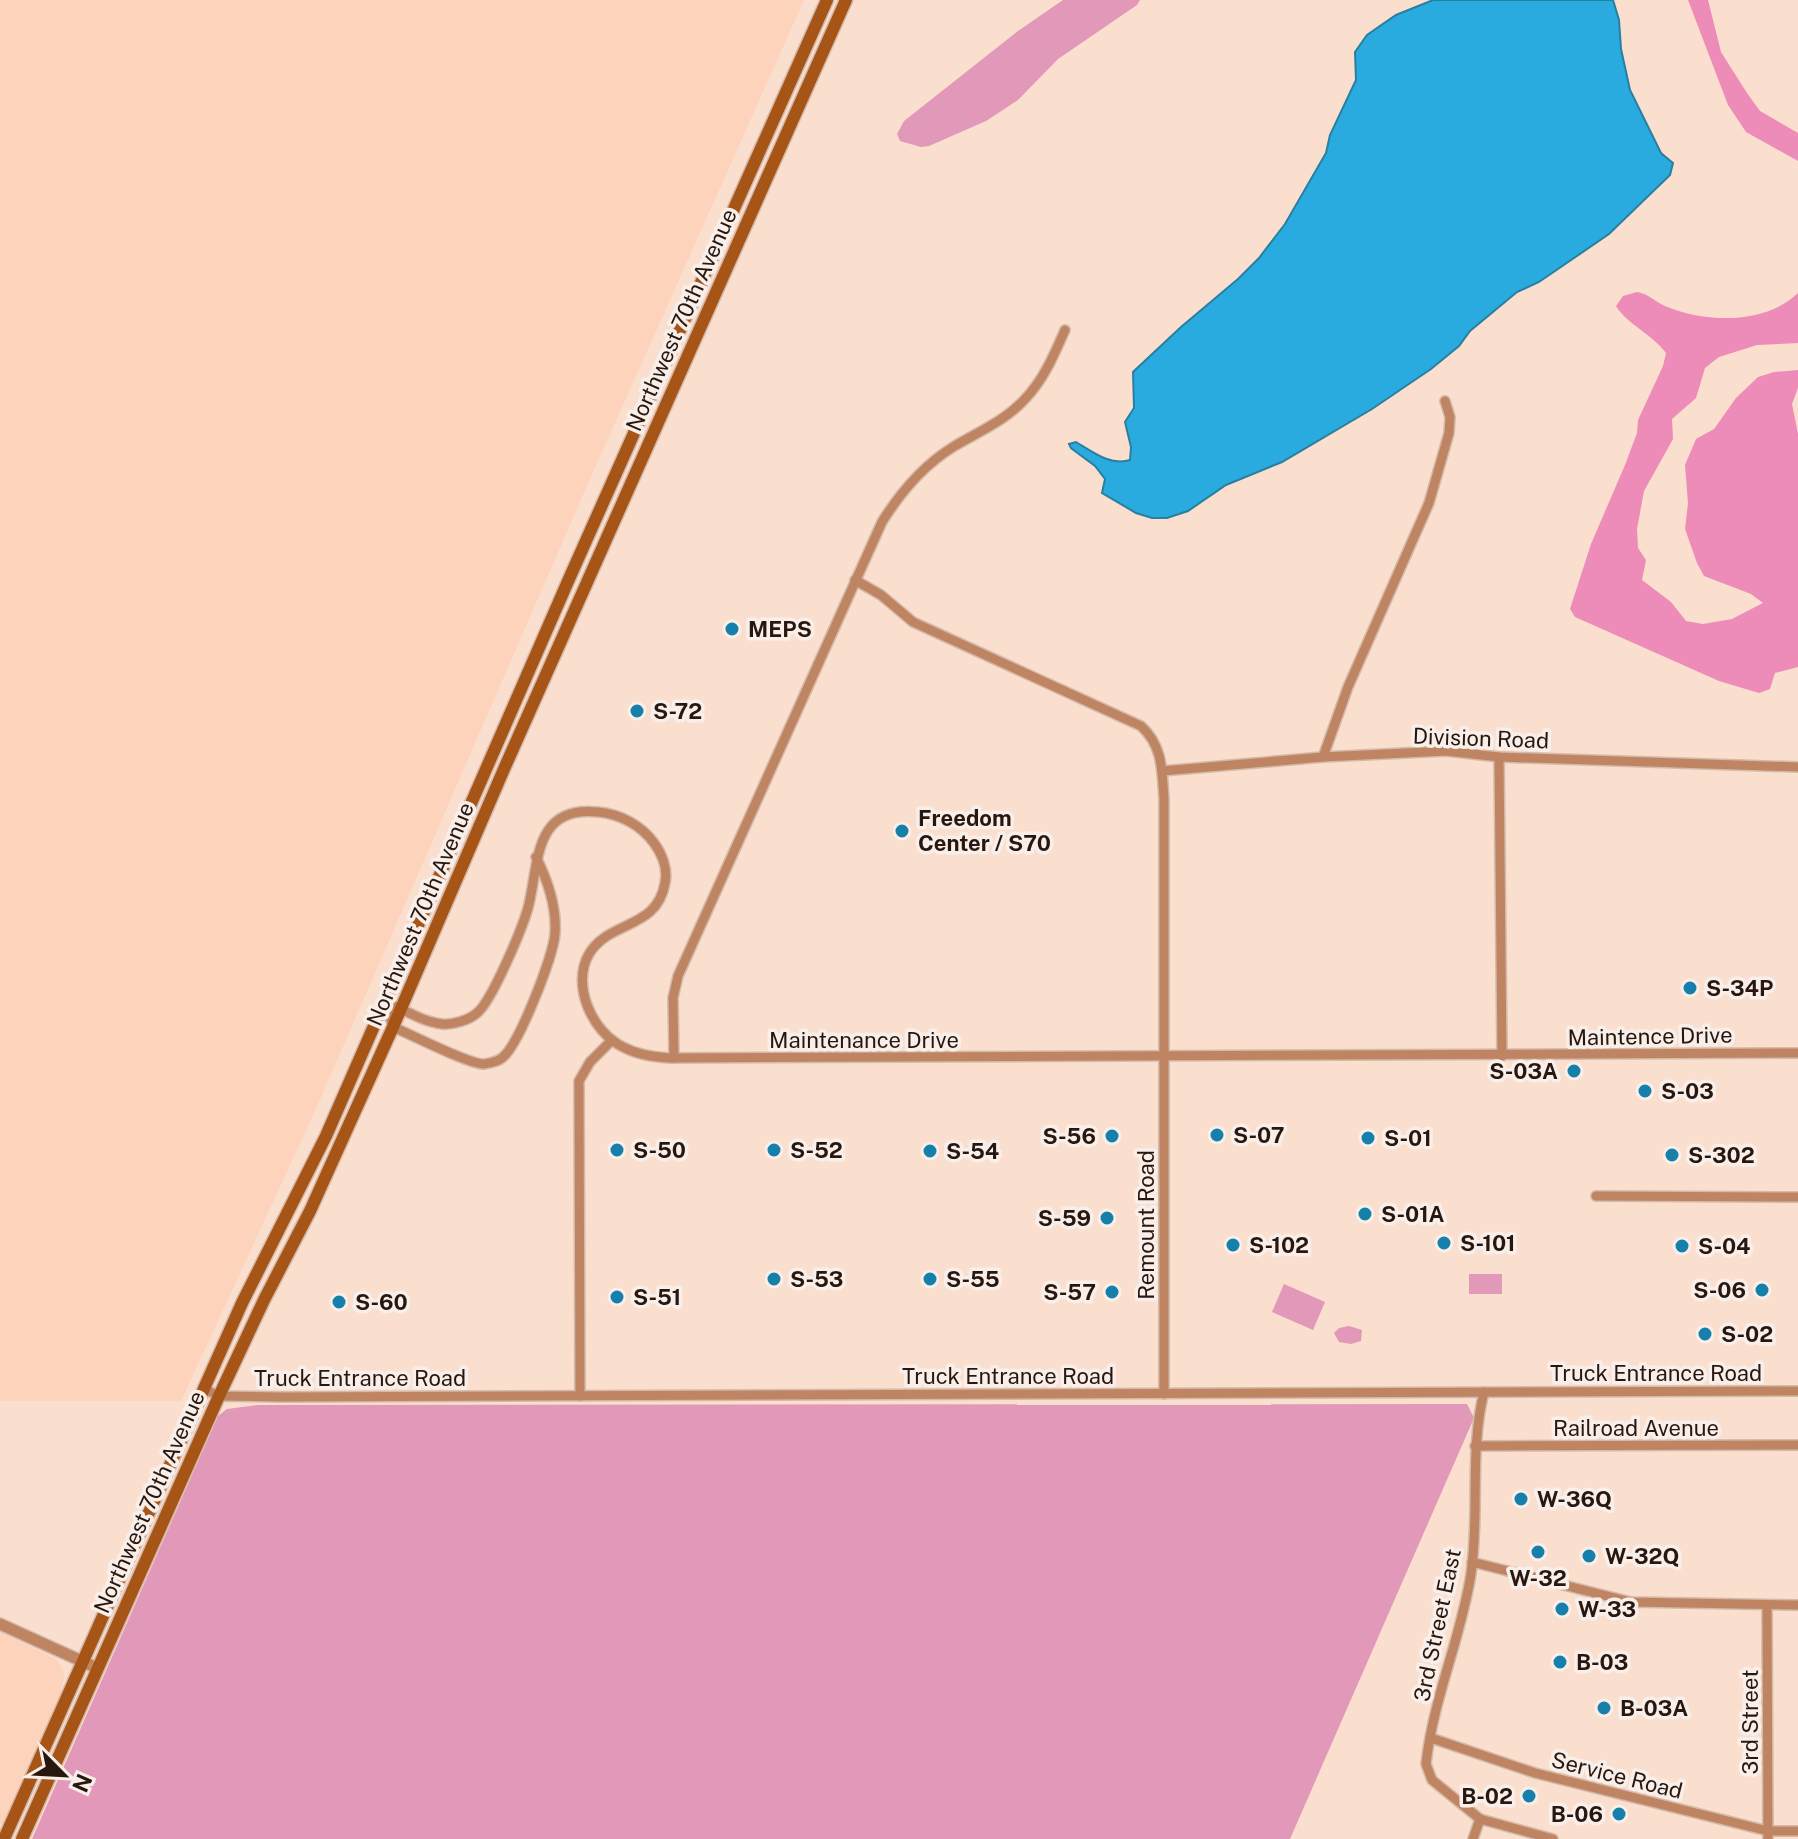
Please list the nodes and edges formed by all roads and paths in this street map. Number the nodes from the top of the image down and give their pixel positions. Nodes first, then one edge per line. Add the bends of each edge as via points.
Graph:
1 (827, 0) edge
2 (846, 0) edge
3 (1065, 330) dead end
4 (1445, 401) dead end
5 (855, 580) junction
6 (1323, 757) junction
7 (1499, 757) junction
8 (1798, 767) edge
9 (1162, 771) junction
10 (536, 857) junction
11 (386, 1002) junction
12 (401, 1008) junction
13 (393, 1027) junction
14 (612, 1040) junction
15 (1798, 1053) edge
16 (1164, 1056) junction
17 (1502, 1056) junction
18 (674, 1058) junction
19 (1596, 1196) dead end
20 (1798, 1197) edge
21 (204, 1389) junction
22 (1798, 1391) edge
23 (1484, 1392) junction
24 (1164, 1394) junction
25 (219, 1396) junction
26 (580, 1396) junction
27 (1798, 1445) edge
28 (1475, 1446) junction
29 (1472, 1562) junction
30 (1767, 1605) junction
31 (1798, 1605) edge
32 (0, 1624) edge
33 (83, 1661) junction
34 (97, 1668) junction
35 (1431, 1738) junction
36 (1480, 1819) junction
37 (1798, 1831) edge
38 (1768, 1835) edge
39 (4, 1839) edge
40 (22, 1839) edge
41 (1473, 1839) edge
42 (1553, 1839) edge

1 - 11 main road, Northwest 70th Avenue
2 - 12 main road, Northwest 70th Avenue
3 - 5 street via 1050,365 1023,401 938,458 891,507
4 - 6 street via 1449,433 1429,503
5 - 9 street, Remount Road via 913,622 1141,726 1159,749
5 - 18 street via 678,976
6 - 7 street, Division Road via 1446,751
6 - 9 street, Division Road
7 - 8 street, Division Road
7 - 17 street
9 - 16 street, Remount Road
10 - 12 street via 525,918 478,1013 442,1024
10 - 13 street via 550,893 555,936 537,992 507,1053 499,1061 480,1064
10 - 14 street via 541,838 559,819 596,811 641,828 659,850 666,878 656,907 605,937 583,968 587,1004
11 - 12 street
11 - 13 street
11 - 21 main road, Northwest 70th Avenue
12 - 13 main road, Northwest 70th Avenue
13 - 25 main road, Northwest 70th Avenue
14 - 18 street, Maintenance Drive via 645,1056
14 - 26 street via 579,1081
15 - 17 street, Maintence Drive
16 - 17 street, Maintenance Drive
16 - 18 street, Maintenance Drive
16 - 24 street, Remount Road
19 - 20 street
21 - 25 street
21 - 33 main road, Northwest 70th Avenue
22 - 23 street, Truck Entrance Road
23 - 24 street, Truck Entrance Road
23 - 28 street, 3rd Street East
24 - 26 street, Truck Entrance Road
25 - 26 street, Truck Entrance Road
25 - 34 main road, Northwest 70th Avenue
27 - 28 street, Railroad Avenue
28 - 29 street, 3rd Street East
29 - 30 street via 1631,1602
29 - 35 street, 3rd Street East
30 - 31 street
30 - 38 street, 3rd Street
32 - 33 street
33 - 34 street
33 - 39 main road, Northwest 70th Avenue
34 - 40 main road, Northwest 70th Avenue
35 - 36 street, 3rd Street East via 1426,1764 1432,1780
35 - 38 street, Service Road via 1524,1770
36 - 41 street
36 - 42 street
37 - 38 street, Service Road

